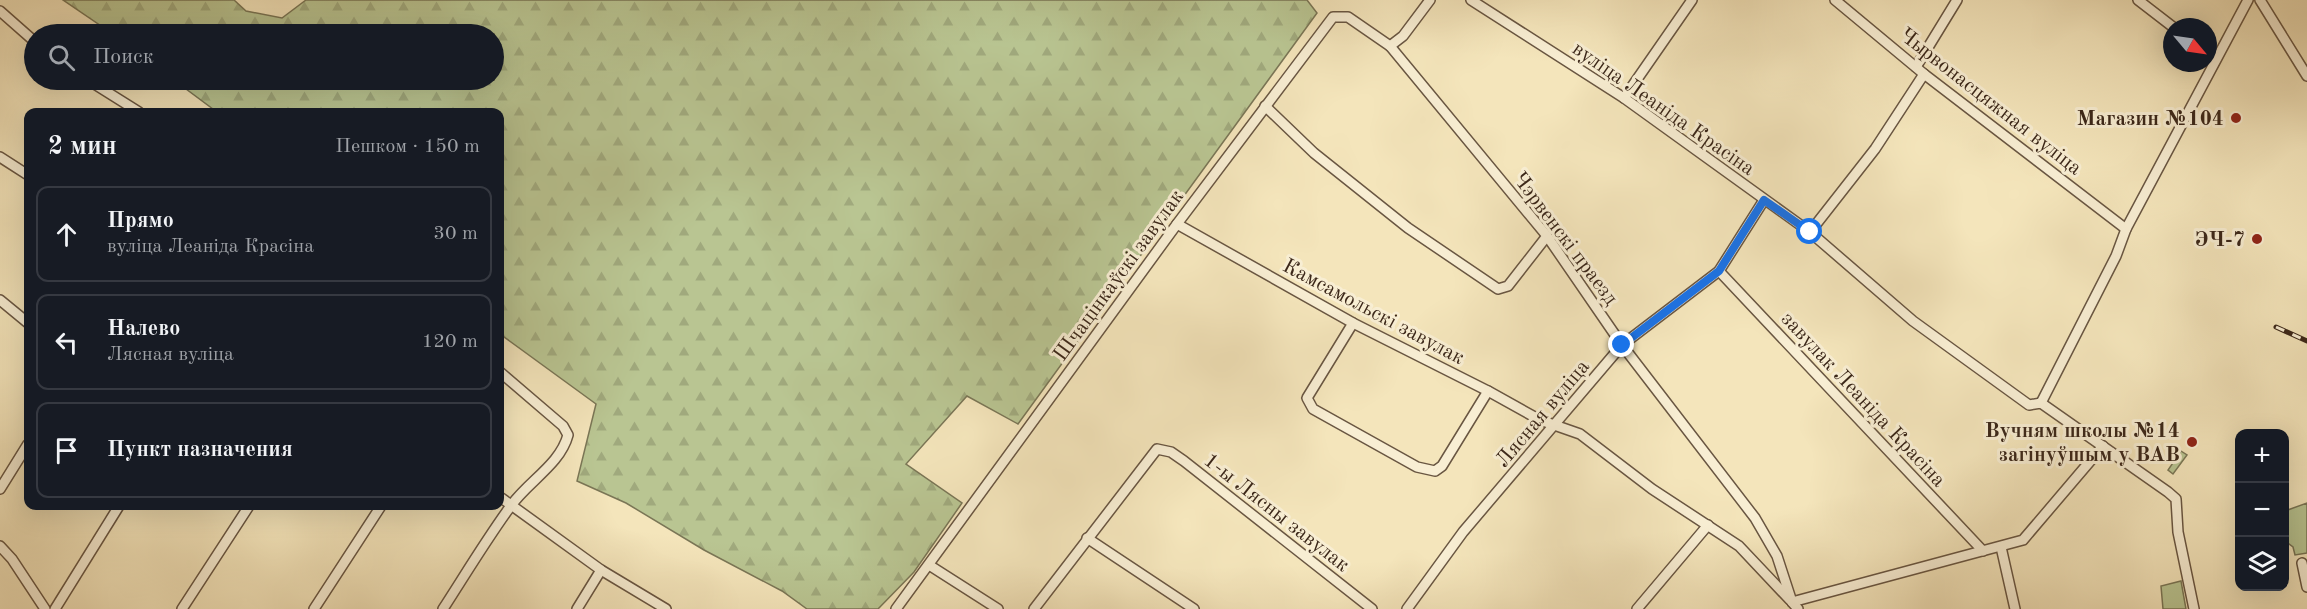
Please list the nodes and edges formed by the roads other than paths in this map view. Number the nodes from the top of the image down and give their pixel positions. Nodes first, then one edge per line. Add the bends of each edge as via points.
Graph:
1 (1430, 0) edge
2 (1471, 0) edge
3 (1692, 0) edge
4 (1835, 0) edge
5 (1957, 0) edge
6 (2138, 0) edge
7 (2248, 0) edge
8 (2260, 0) edge
9 (0, 11) edge
10 (2163, 19) edge
11 (24, 32) edge
12 (1390, 46) junction
13 (2217, 48) edge
14 (1920, 70) junction
15 (2204, 72) edge
16 (2307, 76) edge
17 (104, 90) edge
18 (1624, 98) junction
19 (1265, 106) junction
20 (133, 108) edge
21 (0, 156) edge
22 (24, 172) edge
23 (1764, 200) junction
24 (1176, 224) junction
25 (2126, 229) junction
26 (1810, 232) junction
27 (1547, 236) junction
28 (1719, 271) junction
29 (0, 300) edge
30 (24, 320) edge
31 (1353, 323) junction
32 (1622, 345) junction
33 (504, 375) edge
34 (1488, 391) junction
35 (2042, 403) junction
36 (1557, 424) junction
37 (2103, 446) junction
38 (24, 450) edge
39 (0, 489) edge
40 (504, 500) edge
41 (511, 505) junction
42 (117, 510) edge
43 (246, 510) edge
44 (378, 510) edge
45 (1708, 525) junction
46 (1087, 538) junction
47 (0, 546) edge
48 (2001, 547) junction
49 (1983, 551) junction
50 (2302, 563) dead end
51 (929, 565) junction
52 (601, 570) junction
53 (2307, 587) edge
54 (1792, 606) edge
55 (45, 609) edge
56 (55, 609) edge
57 (182, 609) edge
58 (314, 609) edge
59 (443, 609) edge
60 (577, 609) edge
61 (666, 609) edge
62 (896, 609) edge
63 (998, 609) edge
64 (1034, 609) edge
65 (1194, 609) edge
66 (1372, 609) edge
67 (1407, 609) edge
68 (1637, 609) edge
69 (2015, 609) edge
70 (2194, 609) edge

1 - 12 street via 1403,36
2 - 18 street, вуліца Леаніда Красіна
3 - 18 street
4 - 14 street, Чырвонасцяжная вуліца
5 - 14 street
6 - 10 street
7 - 13 street
8 - 16 street
9 - 11 street
12 - 19 street, Шчацінкаўскі завулак via 1348,17 1333,17
12 - 27 street, Чэрвенскі праезд
14 - 25 street, Чырвонасцяжная вуліца
14 - 26 street via 1875,149
15 - 25 street
17 - 20 street
18 - 23 street, вуліца Леаніда Красіна
19 - 24 street, Шчацінкаўскі завулак
19 - 27 street via 1314,153 1400,221 1498,289 1508,286
21 - 22 street
23 - 26 street, вуліца Леаніда Красіна
23 - 28 street, Лясная вуліца
24 - 31 street, Камсамольскі завулак
24 - 51 street, Шчацінкаўскі завулак
25 - 35 street
26 - 35 street, вуліца Леаніда Красіна via 1913,321 2030,405
27 - 32 street, Чэрвенскі праезд
28 - 32 street, Лясная вуліца
28 - 49 street, завулак Леаніда Красіна
29 - 30 street
31 - 34 street, Камсамольскі завулак
31 - 34 street via 1307,398 1313,409 1417,467 1435,471 1442,466
32 - 36 street, Лясная вуліца
32 - 54 street, Чэрвенскі праезд via 1755,518 1778,556
33 - 41 street via 563,426 568,435 565,446
34 - 36 street, Камсамольскі завулак via 1540,420
35 - 37 street, вуліца Леаніда Красіна
36 - 45 street, Камсамольскі завулак via 1580,434 1652,489
36 - 67 street, Лясная вуліца via 1463,532
37 - 48 street via 2023,540
37 - 70 street, вуліца Леаніда Красіна via 2176,498 2178,532
38 - 39 street
40 - 41 street
41 - 52 street
41 - 59 street
42 - 56 street
43 - 57 street
44 - 58 street
45 - 54 street, Камсамольскі завулак via 1739,546
45 - 68 street
46 - 64 street
46 - 65 street
46 - 66 street, 1-ы Лясны завулак via 1157,449 1171,452
47 - 55 street
48 - 49 street
48 - 69 street
49 - 54 street
50 - 53 street
51 - 62 street, Шчацінкаўскі завулак
51 - 63 street
52 - 60 street
52 - 61 street

